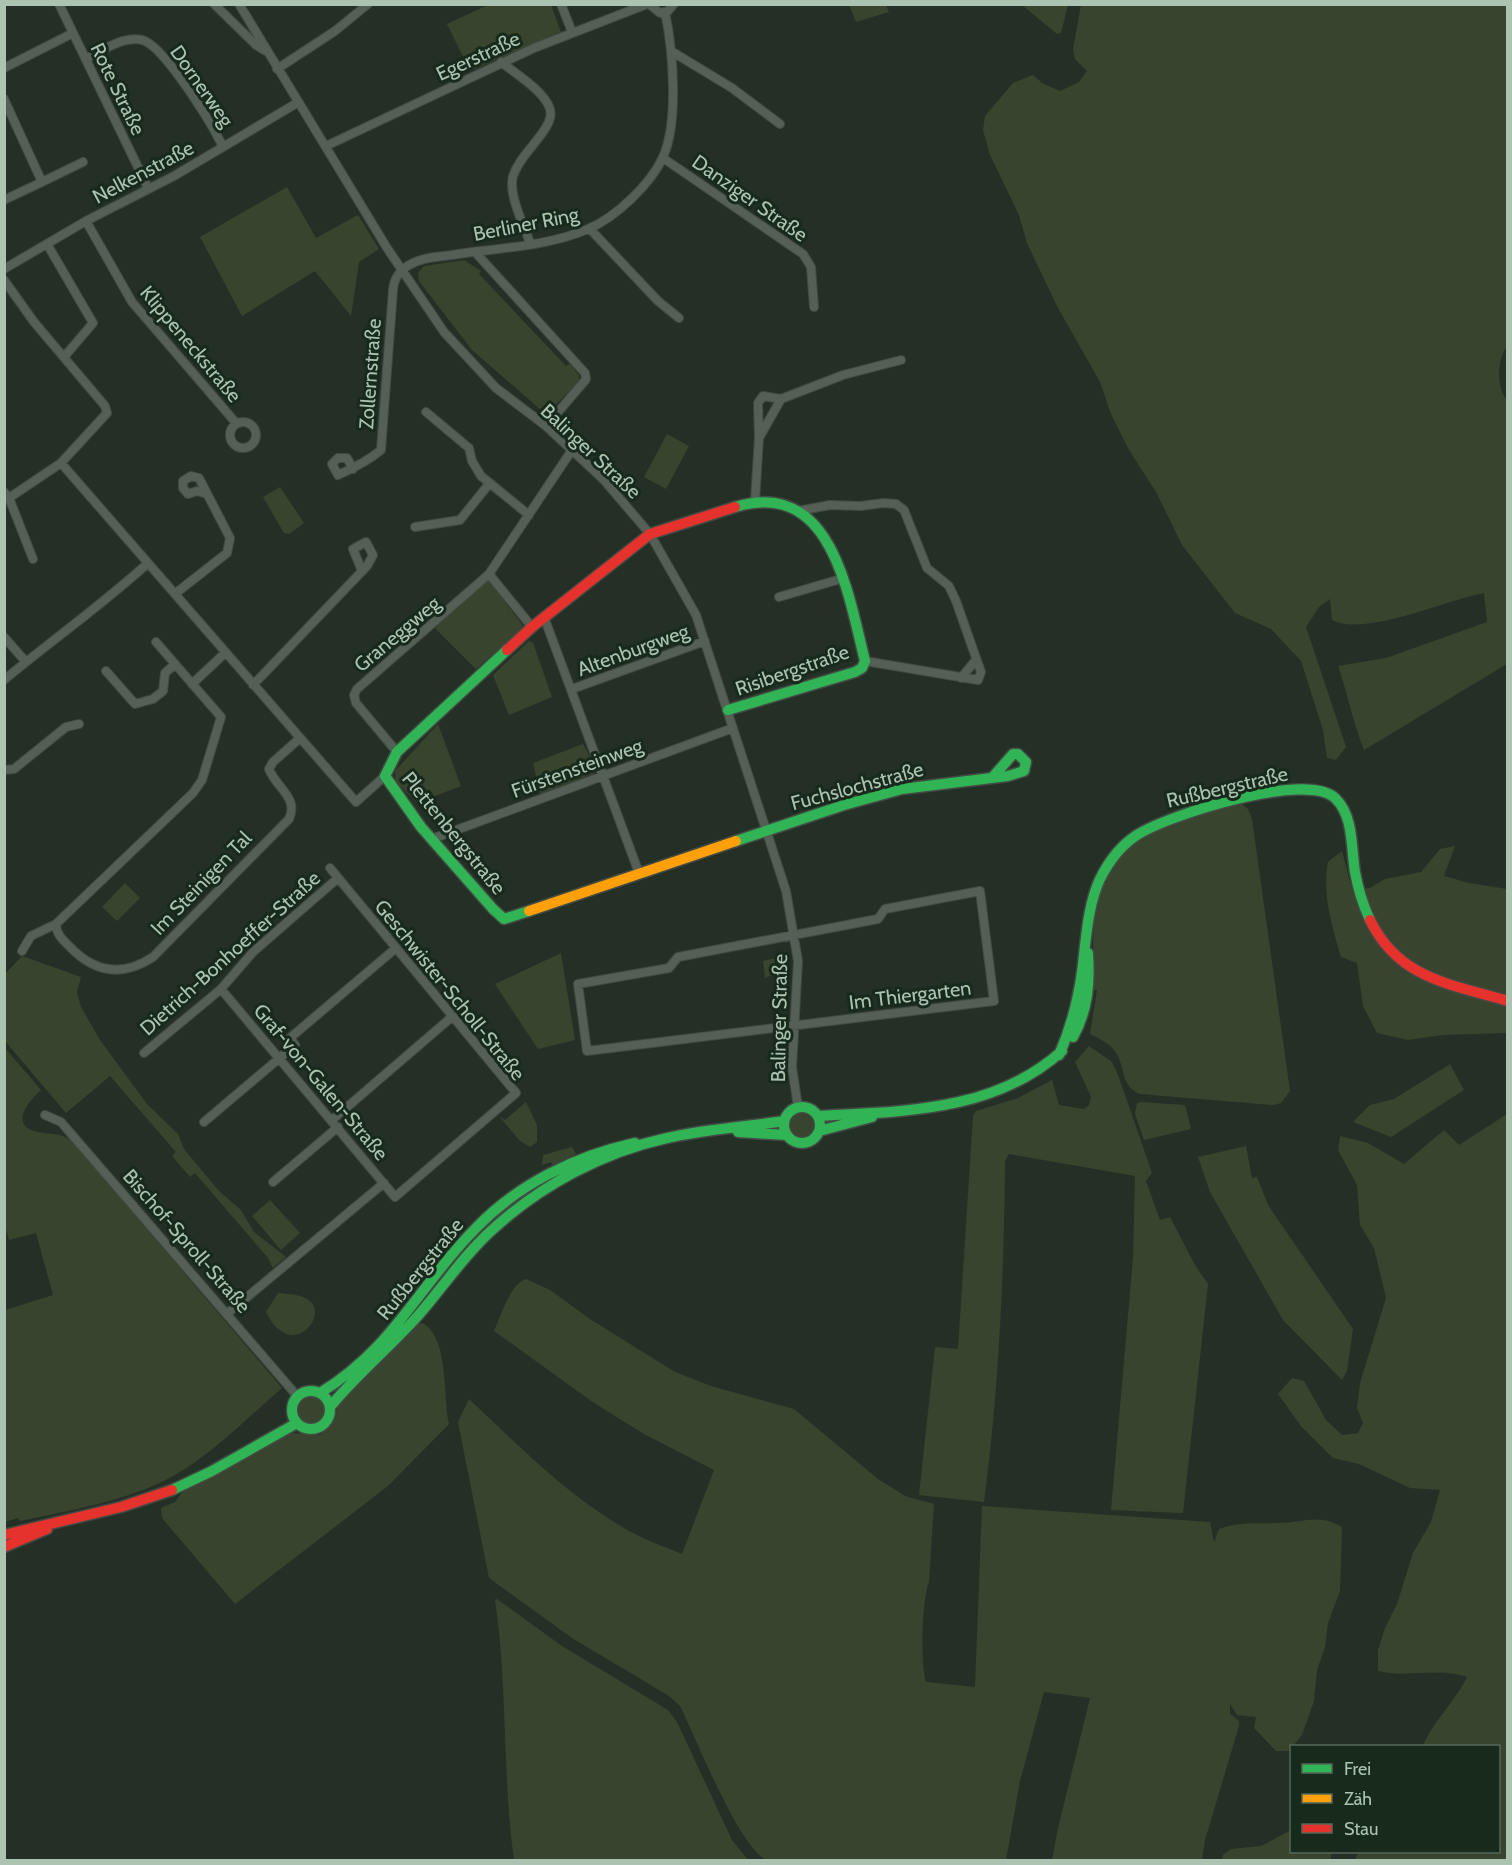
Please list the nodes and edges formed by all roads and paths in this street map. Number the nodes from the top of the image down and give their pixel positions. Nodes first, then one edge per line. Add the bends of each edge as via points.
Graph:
1 (58, 4) edge
2 (214, 4) edge
3 (368, 4) edge
4 (561, 4) edge
5 (648, 4) edge
6 (674, 4) edge
7 (240, 5) edge
8 (665, 12) junction
9 (572, 32) junction
10 (73, 33) junction
11 (267, 51) junction
12 (671, 51) junction
13 (86, 59) junction
14 (501, 63) junction
15 (4, 68) edge
16 (278, 69) junction
17 (4, 99) edge
18 (297, 103) junction
19 (780, 124) dead end
20 (326, 146) junction
21 (223, 147) junction
22 (663, 158) junction
23 (83, 162) dead end
24 (42, 182) junction
25 (148, 188) junction
26 (4, 200) edge
27 (86, 221) junction
28 (590, 229) junction
29 (530, 243) junction
30 (47, 244) junction
31 (475, 252) junction
32 (4, 269) edge
33 (402, 270) junction
34 (4, 280) edge
35 (814, 307) dead end
36 (679, 318) dead end
37 (64, 357) junction
38 (901, 360) dead end
39 (781, 399) junction
40 (426, 412) dead end
41 (236, 423) dead end
42 (546, 426) junction
43 (759, 438) junction
44 (573, 450) junction
45 (61, 463) junction
46 (353, 469) dead end
47 (489, 484) junction
48 (207, 494) dead end
49 (7, 495) edge
50 (755, 501) junction
51 (798, 511) junction
52 (530, 515) junction
53 (415, 527) dead end
54 (650, 534) junction
55 (33, 559) dead end
56 (148, 563) junction
57 (362, 571) dead end
58 (489, 574) junction
59 (844, 578) junction
60 (176, 593) junction
61 (779, 597) dead end
62 (544, 617) junction
63 (532, 627) junction
64 (4, 637) edge
65 (705, 641) junction
66 (156, 642) dead end
67 (225, 653) junction
68 (865, 661) junction
69 (975, 661) junction
70 (26, 662) junction
71 (175, 664) junction
72 (106, 671) dead end
73 (961, 678) junction
74 (4, 680) edge
75 (192, 684) junction
76 (254, 685) junction
77 (572, 689) junction
78 (728, 710) junction
79 (79, 724) dead end
80 (733, 728) junction
81 (299, 739) junction
82 (397, 753) junction
83 (4, 770) edge
84 (385, 776) junction
85 (602, 776) junction
86 (992, 778) dead end
87 (767, 831) junction
88 (432, 839) junction
89 (330, 868) dead end
90 (639, 873) junction
91 (338, 878) junction
92 (56, 924) junction
93 (795, 935) junction
94 (396, 948) junction
95 (22, 951) dead end
96 (221, 989) junction
97 (1508, 1001) edge
98 (453, 1016) junction
99 (794, 1025) junction
100 (144, 1053) dead end
101 (279, 1058) junction
102 (798, 1107) junction
103 (895, 1111) junction
104 (45, 1115) dead end
105 (818, 1116) junction
106 (332, 1120) junction
107 (784, 1120) junction
108 (204, 1122) dead end
109 (338, 1127) junction
110 (718, 1131) junction
111 (819, 1131) junction
112 (786, 1135) junction
113 (656, 1141) junction
114 (273, 1182) dead end
115 (384, 1184) junction
116 (395, 1197) joint
117 (228, 1313) junction
118 (320, 1393) junction
119 (298, 1397) junction
120 (330, 1407) junction
121 (297, 1423) junction
122 (58, 1524) junction
123 (4, 1536) edge
124 (4, 1547) edge

1 - 10 street, Rote Straße
2 - 11 street, Balinger Straße
3 - 16 street
4 - 9 street
5 - 8 street via 656,12
5 - 9 street, Egerstraße
6 - 8 street
7 - 11 street, Balinger Straße
8 - 12 street
9 - 14 street, Egerstraße
10 - 13 street, Rote Straße
10 - 15 street
11 - 16 street, Balinger Straße
12 - 19 street via 732,88
12 - 22 street via 672,96
13 - 21 street, Dornerweg via 131,39 145,40 182,82 211,122
13 - 25 street, Rote Straße
14 - 20 street, Egerstraße
14 - 29 street via 546,99 550,108 546,128 512,178
16 - 18 street, Balinger Straße
17 - 24 street
18 - 20 street, Balinger Straße
18 - 21 street, Nelkenstraße
20 - 33 street, Balinger Straße
21 - 25 street, Nelkenstraße
22 - 28 street, Berliner Ring via 623,207
22 - 35 street, Danziger Straße via 803,254 812,267
23 - 24 street
24 - 26 street
25 - 27 street, Nelkenstraße
27 - 30 street, Nelkenstraße
27 - 41 street, Klippeneckstraße via 132,302
28 - 29 street, Berliner Ring
28 - 36 street
29 - 31 street, Berliner Ring
30 - 32 street, Nelkenstraße
30 - 37 street via 93,323
31 - 33 street, Berliner Ring via 423,259
31 - 42 street via 585,373 583,384
33 - 42 street, Balinger Straße via 444,332 496,388
33 - 46 street, Zollernstraße via 394,279 381,450
34 - 37 street
37 - 45 street via 107,413
38 - 39 street via 843,375
39 - 43 street
39 - 43 street via 763,396 758,403
40 - 47 street via 469,448 472,461
42 - 44 street, Balinger Straße
43 - 50 street
44 - 52 street, Graneggweg
44 - 54 street, Balinger Straße
45 - 49 street
45 - 56 street
47 - 52 street
47 - 53 street via 460,520
48 - 60 street via 230,538 227,553
49 - 55 street
50 - 51 street, Risibergstraße via 785,503
50 - 54 street, Risibergstraße
51 - 59 street, Risibergstraße via 824,537
51 - 69 street via 883,503 896,504 904,510 927,568 953,593
52 - 58 street, Graneggweg
54 - 62 street, Plettenbergstraße
54 - 65 street, Balinger Straße via 685,592
56 - 60 street
56 - 70 street
57 - 76 street
58 - 63 street
58 - 82 street, Graneggweg via 357,689 356,703
59 - 61 street
59 - 68 street, Risibergstraße
60 - 67 street
62 - 63 street, Plettenbergstraße
62 - 77 street
63 - 82 street, Plettenbergstraße
64 - 70 street
65 - 77 street, Altenburgweg
65 - 78 street, Balinger Straße
66 - 71 street
67 - 75 street
67 - 76 street
68 - 73 street
68 - 78 street, Risibergstraße via 855,672
69 - 73 street
69 - 73 street via 981,672 978,680
70 - 74 street
71 - 72 street via 165,673 163,691 153,699 135,704
71 - 75 street
75 - 92 street via 221,717 202,780 173,813
76 - 81 street
77 - 85 street
78 - 80 street, Balinger Straße
79 - 83 street via 66,727 14,769
80 - 85 street, Fürstensteinweg
80 - 87 street, Balinger Straße
81 - 84 street via 356,802
81 - 92 street, Im Steinigen Tal via 269,769 291,801 290,819 153,957 125,970 96,968 58,935
82 - 84 street, Plettenbergstraße
84 - 88 street, Plettenbergstraße
85 - 88 street, Fürstensteinweg
85 - 90 street
86 - 87 street, Fuchslochstraße via 914,786
87 - 90 street, Plettenbergstraße
87 - 93 street, Balinger Straße via 784,880
88 - 90 street, Plettenbergstraße via 504,919
89 - 91 street, Geschwister-Scholl-Straße
91 - 94 street, Geschwister-Scholl-Straße
91 - 96 street, Dietrich-Bonhoeffer-Straße via 253,952
92 - 95 street via 31,936
93 - 99 street, Balinger Straße via 798,966
93 - 99 street, Im Thiergarten via 678,957 669,968 578,984 586,1051
93 - 99 street, Im Thiergarten via 878,919 885,909 980,891 994,1001
94 - 98 street, Geschwister-Scholl-Straße
94 - 101 street via 290,1038 295,1045
96 - 100 street, Dietrich-Bonhoeffer-Straße
96 - 101 street, Graf-von-Galen-Straße
97 - 103 street, Rußbergstraße via 1408,967 1370,922 1344,812 1335,797 1317,788 1288,790 1196,810 1153,825 1127,843 1109,862 1095,891 1087,935 1090,979 1084,1012 1078,1029 1059,1055 1032,1077 997,1092
98 - 106 street
98 - 116 street, Geschwister-Scholl-Straße via 516,1093
99 - 102 street, Balinger Straße via 792,1075
101 - 106 street, Graf-von-Galen-Straße
101 - 108 street
102 - 105 street, Rußbergstraße via 812,1109
102 - 107 street
103 - 105 street, Rußbergstraße
103 - 111 street, Rußbergstraße
104 - 117 street, Bischof-Sproll-Straße via 61,1122
105 - 111 street
106 - 109 street, Graf-von-Galen-Straße
107 - 110 street, Rußbergstraße
107 - 112 street
109 - 114 street
109 - 115 street, Graf-von-Galen-Straße
110 - 112 street, Rußbergstraße
110 - 113 street, Rußbergstraße
111 - 112 street, Rußbergstraße via 807,1143 795,1142
113 - 118 street, Rußbergstraße via 630,1143 593,1154 519,1192 462,1243 410,1311 367,1358 338,1384
113 - 120 street, Rußbergstraße via 576,1172 526,1202 493,1228 399,1338
115 - 116 street, Graf-von-Galen-Straße
115 - 117 street
117 - 119 street, Bischof-Sproll-Straße
118 - 119 street via 308,1392
118 - 120 street
119 - 121 street via 292,1409
120 - 121 street via 326,1423 317,1429 306,1429
121 - 122 street via 217,1468 160,1494
122 - 123 street
122 - 124 street

